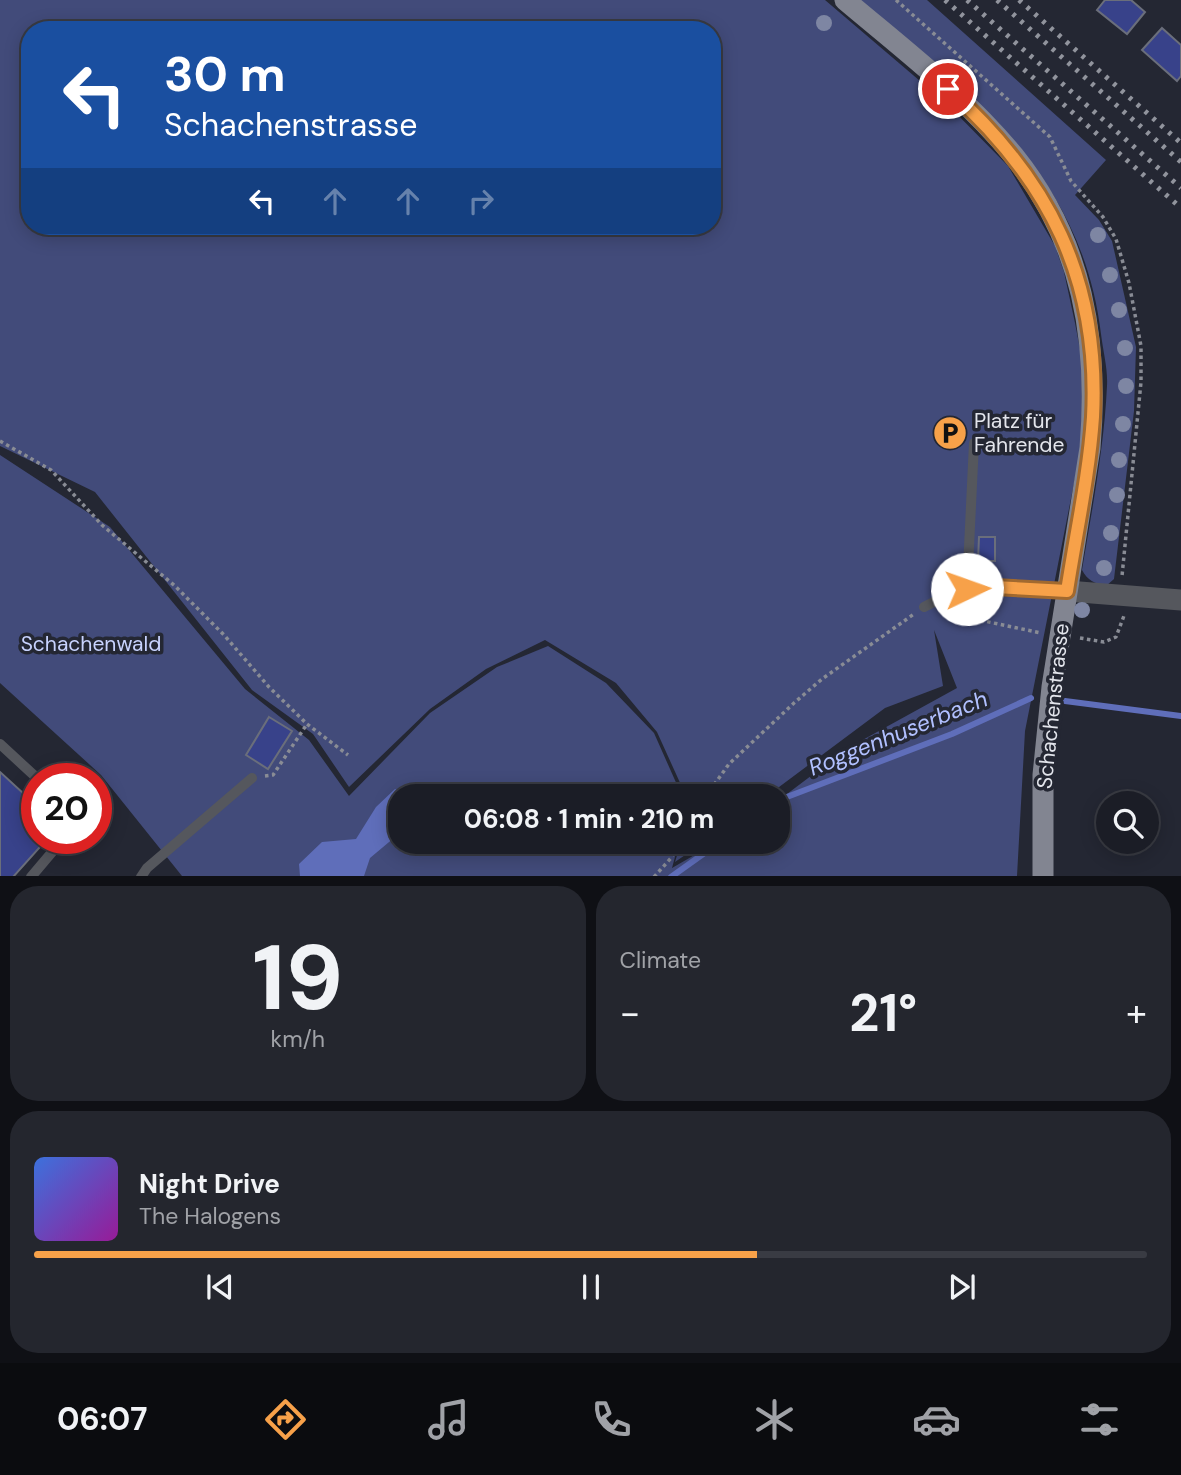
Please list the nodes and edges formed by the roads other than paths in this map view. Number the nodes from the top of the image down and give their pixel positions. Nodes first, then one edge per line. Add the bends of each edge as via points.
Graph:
1 (845, 0) edge
2 (974, 443) dead end
3 (967, 589) junction
4 (1067, 591) junction
5 (1181, 600) edge
6 (924, 607) road end
7 (0, 744) edge
8 (21, 763) edge
9 (252, 778) road end
10 (50, 854) edge
11 (32, 876) edge
12 (142, 876) edge
13 (1043, 876) edge

1 - 4 main road, Schachenstrasse via 968,107 1014,157 1052,215 1075,270 1092,352 1093,417
2 - 3 lane
3 - 4 lane
3 - 6 lane
4 - 5 street
4 - 13 main road, Schachenstrasse via 1043,775
7 - 8 lane
9 - 12 lane
10 - 11 lane

